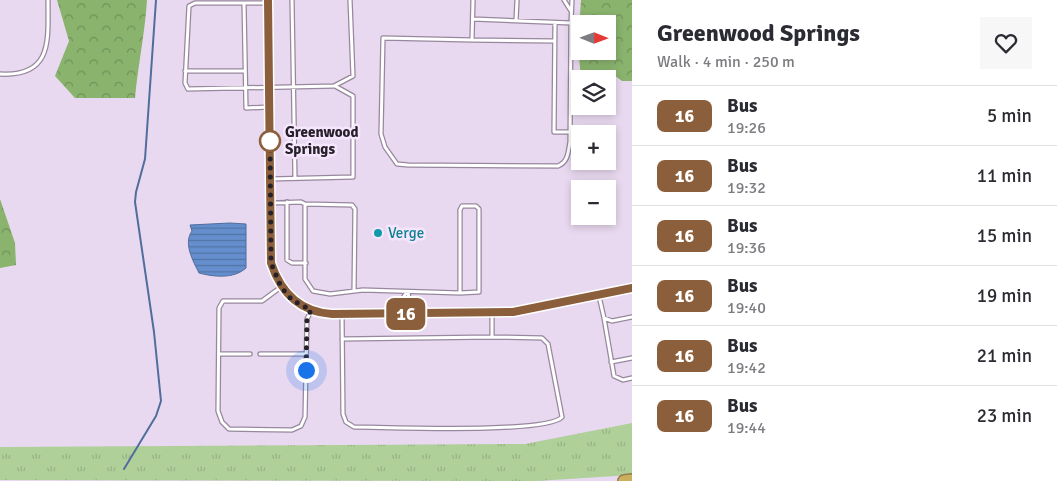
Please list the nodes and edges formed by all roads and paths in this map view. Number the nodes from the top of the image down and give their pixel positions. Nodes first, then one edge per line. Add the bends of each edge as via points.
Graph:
1 (48, 0) edge
2 (292, 0) edge
3 (350, 0) edge
4 (473, 0) edge
5 (517, 0) edge
6 (564, 0) edge
7 (572, 0) edge
8 (268, 1) edge
9 (244, 3) junction
10 (572, 11) junction
11 (572, 15) edge
12 (473, 19) junction
13 (516, 21) junction
14 (554, 22) junction
15 (571, 23) joint
16 (472, 40) junction
17 (554, 42) junction
18 (185, 71) junction
19 (245, 71) junction
20 (0, 74) edge
21 (334, 86) junction
22 (269, 88) junction
23 (293, 88) junction
24 (246, 89) junction
25 (269, 107) junction
26 (570, 132) junction
27 (295, 178) junction
28 (270, 179) junction
29 (270, 202) junction
30 (287, 202) junction
31 (305, 204) junction
32 (306, 263) junction
33 (281, 287) junction
34 (632, 288) edge
35 (354, 291) junction
36 (408, 292) junction
37 (460, 293) junction
38 (599, 296) junction
39 (311, 310) junction
40 (492, 313) junction
41 (342, 314) junction
42 (402, 314) junction
43 (411, 314) junction
44 (632, 317) edge
45 (604, 318) junction
46 (492, 337) junction
47 (342, 339) junction
48 (219, 354) junction
49 (250, 354) dead end
50 (260, 354) dead end
51 (306, 354) junction
52 (632, 358) edge
53 (611, 362) junction
54 (632, 378) edge
55 (632, 480) edge
56 (624, 481) edge

1 - 20 lane via 47,44 39,63 28,71
2 - 23 lane
3 - 21 lane via 353,76
4 - 12 lane
5 - 13 lane
6 - 10 lane
7 - 10 lane
8 - 9 lane
8 - 22 street
9 - 18 lane via 195,3 189,6
9 - 19 lane
10 - 11 lane
12 - 13 lane
12 - 16 lane
13 - 14 lane
14 - 15 lane
14 - 17 lane
15 - 26 lane
16 - 17 lane
16 - 26 lane via 383,38 381,134 392,160 408,165 558,166 568,158
17 - 26 lane via 554,132
18 - 19 lane
18 - 24 lane via 184,83 188,90
19 - 24 lane
21 - 23 lane
21 - 27 lane via 353,96 353,177
22 - 23 lane
22 - 24 lane
22 - 25 street
23 - 27 lane
24 - 25 lane via 246,108
25 - 28 street
27 - 28 lane
28 - 29 street
29 - 30 lane
29 - 33 street via 271,263
30 - 31 lane
30 - 32 lane via 287,260
31 - 32 lane
31 - 35 lane via 344,204 352,205 355,210
32 - 35 lane via 306,279 312,291 330,294
33 - 39 street via 292,300
33 - 48 lane via 262,301 224,301 219,308
34 - 38 street
35 - 36 lane
36 - 37 lane
36 - 42 lane via 402,299
36 - 43 lane
37 - 37 lane via 480,290 479,209 476,206 462,206 460,210
38 - 40 street
38 - 45 lane
39 - 41 street via 321,314
39 - 51 lane via 307,319
40 - 43 street
40 - 46 lane
41 - 42 street
41 - 47 lane
42 - 43 street
44 - 45 lane via 612,321
45 - 53 lane
46 - 47 lane
46 - 47 lane via 542,338 548,344 562,417 558,422 523,427 354,427 346,422 343,414
48 - 49 lane
48 - 51 lane via 218,411 228,429 292,430 301,426 305,417
50 - 51 lane
52 - 53 lane
53 - 54 lane via 614,376 623,380
55 - 56 highway

